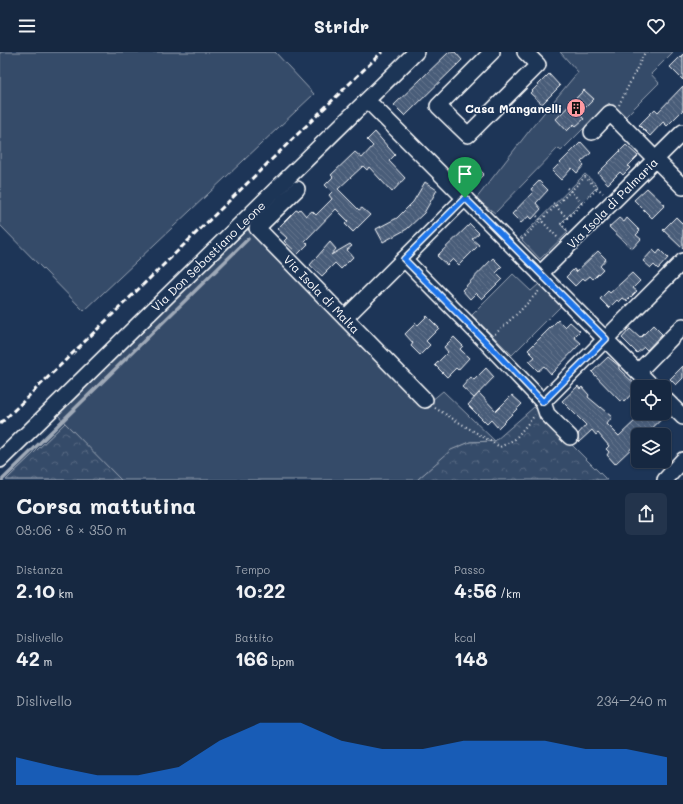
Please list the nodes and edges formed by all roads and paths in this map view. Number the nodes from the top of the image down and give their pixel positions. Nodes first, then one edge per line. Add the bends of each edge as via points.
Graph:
1 (416, 52) edge
2 (492, 52) edge
3 (525, 52) edge
4 (644, 52) edge
5 (374, 107) dead end
6 (610, 113) junction
7 (592, 132) dead end
8 (683, 132) edge
9 (655, 159) junction
10 (683, 186) edge
11 (567, 188) dead end
12 (297, 189) dead end
13 (570, 191) junction
14 (465, 198) junction
15 (553, 203) dead end
16 (582, 203) junction
17 (556, 206) junction
18 (537, 216) dead end
19 (541, 220) junction
20 (521, 240) dead end
21 (562, 242) dead end
22 (404, 259) junction
23 (683, 261) edge
24 (544, 278) junction
25 (345, 318) junction
26 (683, 326) edge
27 (606, 339) junction
28 (486, 342) junction
29 (638, 372) junction
30 (646, 380) edge
31 (425, 400) joint
32 (543, 402) junction
33 (671, 405) edge
34 (683, 418) edge
35 (570, 437) dead end
36 (0, 460) edge
37 (683, 460) edge
38 (665, 480) edge

1 - 36 street, Via Don Sebastiano Leone
2 - 3 street via 438,106 468,136 538,65
4 - 6 path via 623,100
5 - 14 street
6 - 7 street
6 - 9 street
8 - 9 street, Via Isola di Palmaria
9 - 10 street
9 - 24 street, Via Isola di Palmaria
11 - 13 path
12 - 25 street, Via Isola di Malta via 257,228
13 - 16 path
13 - 16 path via 585,177 598,189
13 - 17 path
14 - 22 street
14 - 24 street
15 - 17 path
16 - 17 path via 567,217
17 - 19 path
18 - 19 path
19 - 20 path
19 - 21 path
22 - 25 street
22 - 28 street
23 - 27 street
24 - 27 street
24 - 28 path via 519,312
25 - 31 street, Via Isola di Malta
26 - 29 street
27 - 29 street
27 - 32 street
28 - 32 street
29 - 30 street
31 - 32 path via 500,447 515,439
32 - 35 street via 547,414
33 - 34 street
37 - 38 street

